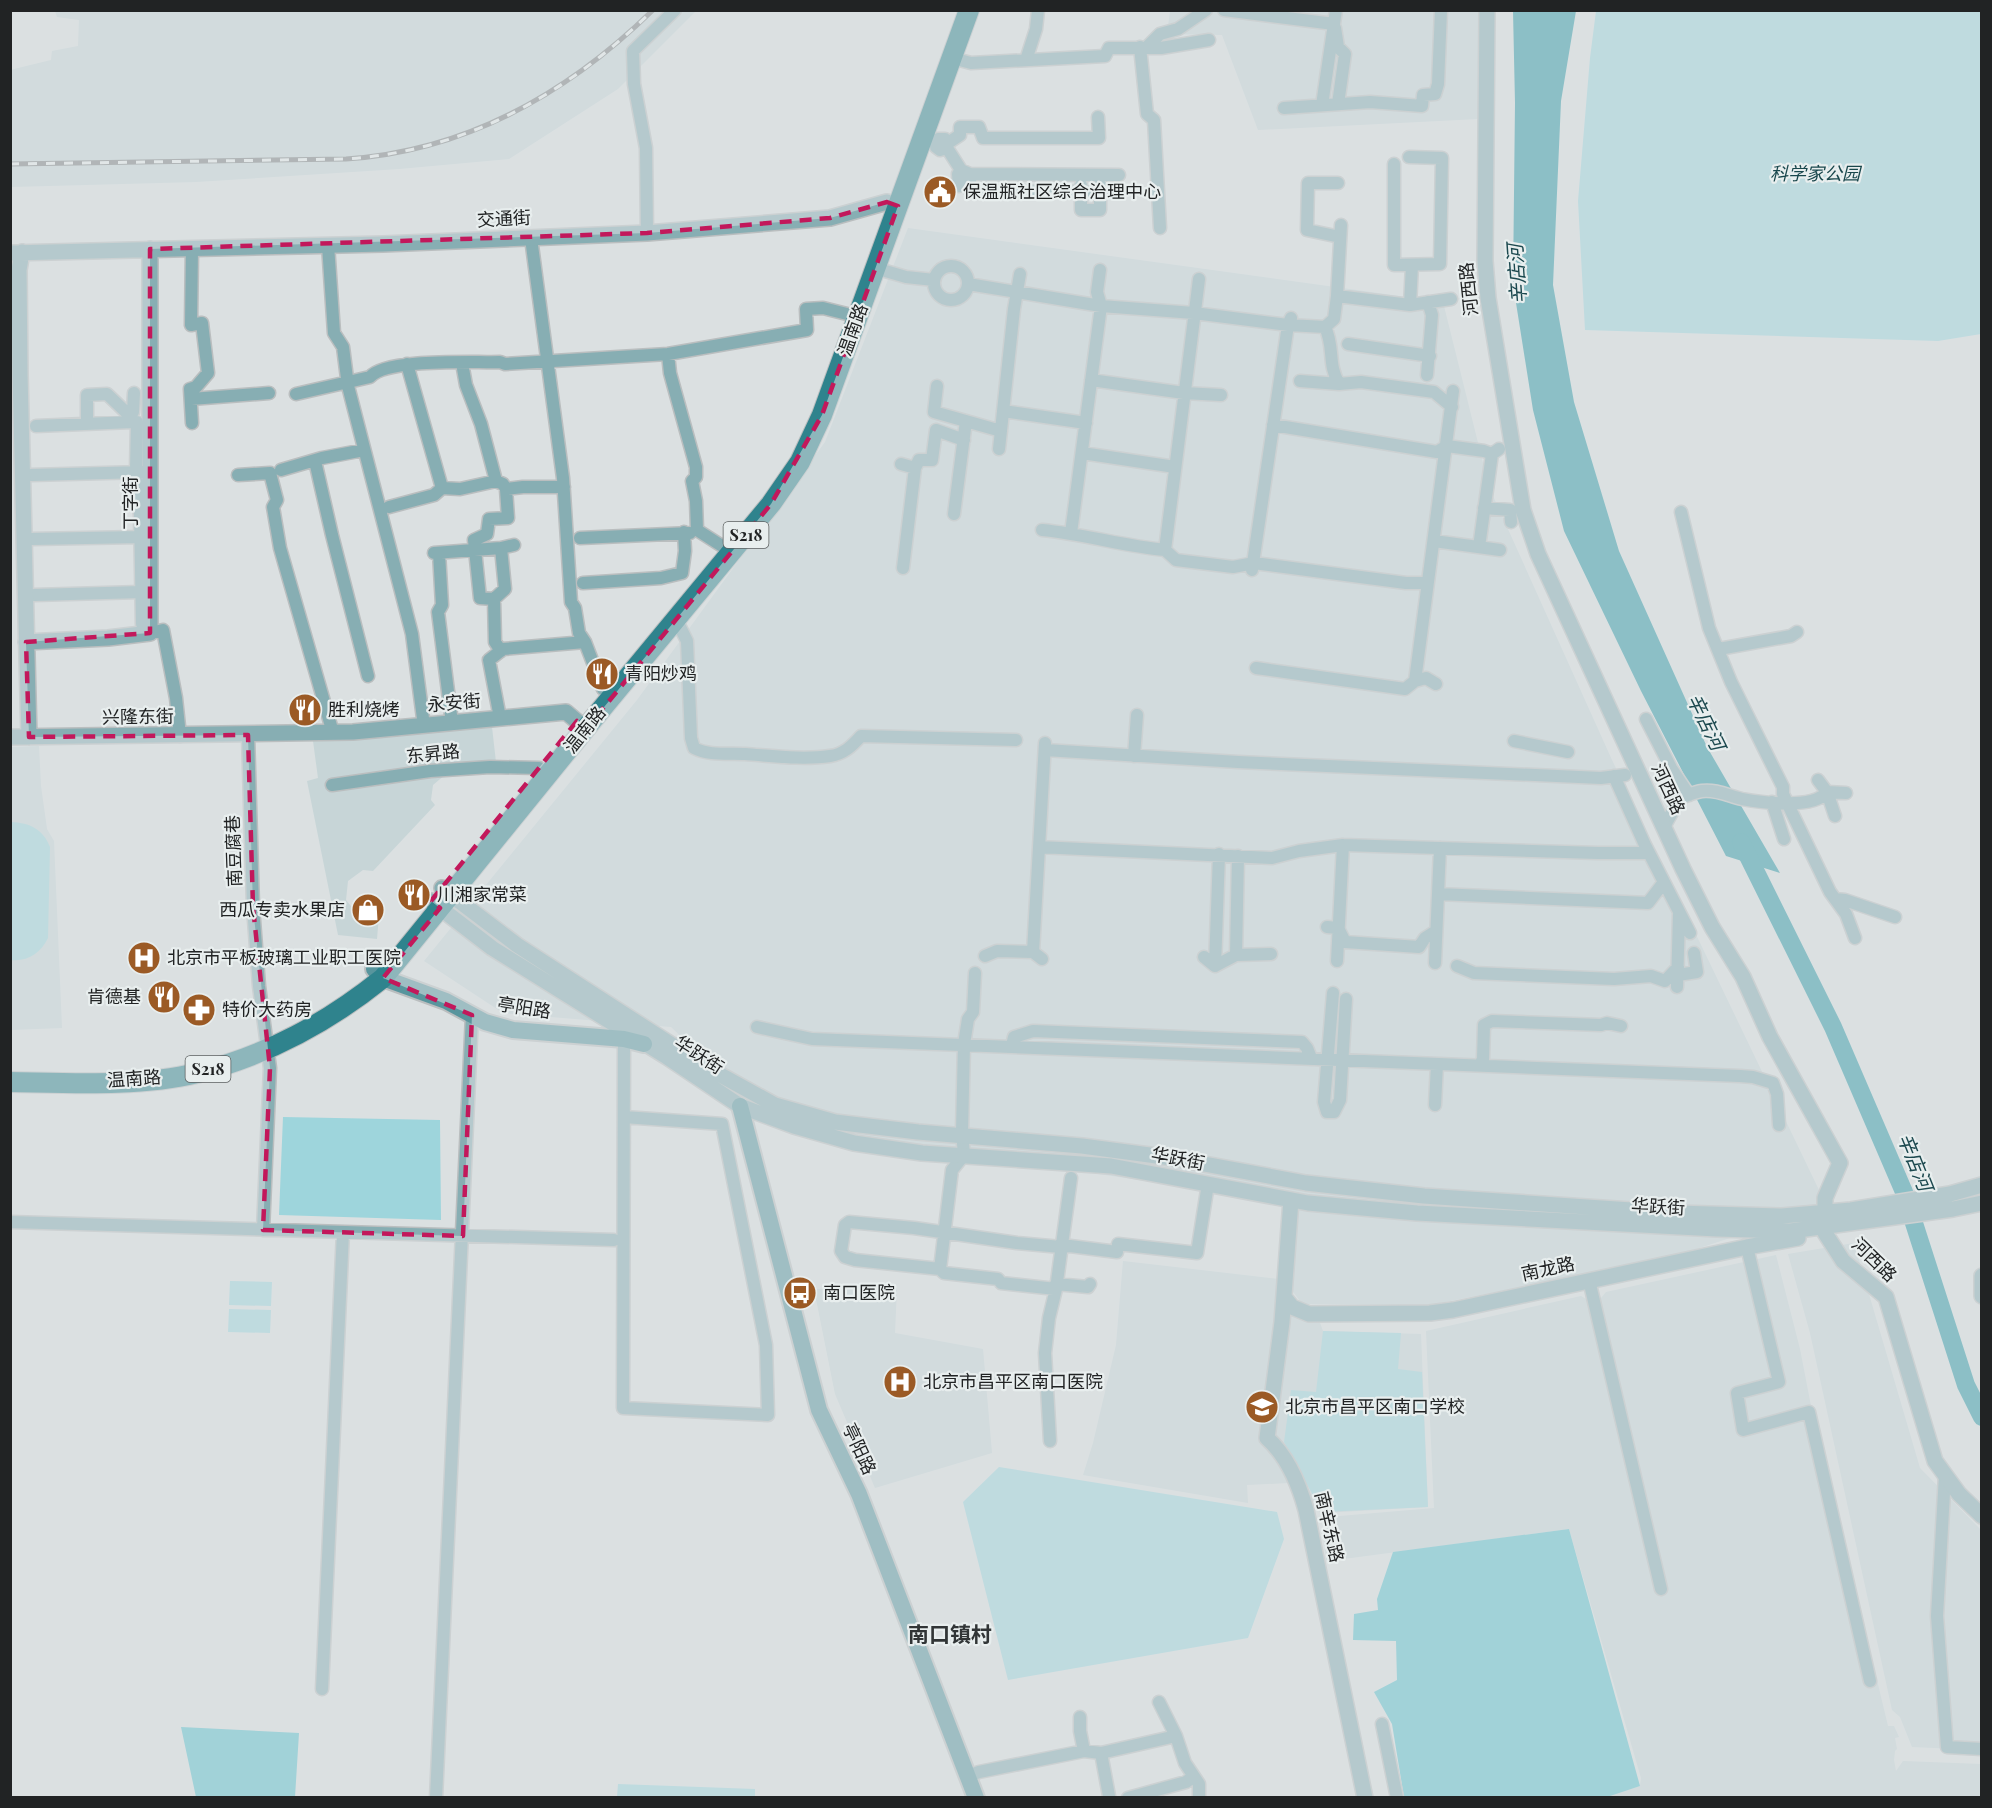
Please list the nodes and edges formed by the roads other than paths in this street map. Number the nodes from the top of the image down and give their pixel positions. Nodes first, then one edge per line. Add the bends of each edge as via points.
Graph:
1 (675, 10) edge
2 (958, 10) edge
3 (969, 10) edge
4 (1038, 10) edge
5 (1224, 10) edge
6 (1336, 10) edge
7 (1441, 10) edge
8 (1487, 10) edge
9 (1199, 12) edge
10 (1334, 24) junction
11 (1209, 40) dead end
12 (1143, 47) junction
13 (952, 58) junction
14 (1026, 60) junction
15 (1338, 104) junction
16 (1322, 105) junction
17 (1284, 108) dead end
18 (1098, 117) dead end
19 (939, 142) junction
20 (1409, 157) dead end
21 (1394, 164) dead end
22 (965, 172) junction
23 (1081, 175) junction
24 (1100, 175) junction
25 (1119, 175) dead end
26 (1338, 183) dead end
27 (959, 186) dead end
28 (1081, 192) junction
29 (1100, 192) junction
30 (892, 204) junction
31 (1160, 228) dead end
32 (647, 233) junction
33 (531, 238) junction
34 (328, 245) junction
35 (192, 248) junction
36 (150, 249) junction
37 (16, 252) edge
38 (1412, 265) junction
39 (875, 268) junction
40 (1100, 270) dead end
41 (1020, 274) dead end
42 (1199, 279) dead end
43 (934, 280) junction
44 (968, 284) junction
45 (1018, 292) junction
46 (1337, 296) junction
47 (1451, 299) dead end
48 (1428, 302) junction
49 (1410, 305) junction
50 (1101, 306) junction
51 (1194, 313) junction
52 (847, 314) junction
53 (1290, 321) junction
54 (1325, 327) junction
55 (1348, 344) dead end
56 (668, 354) junction
57 (1430, 356) junction
58 (547, 361) junction
59 (462, 363) junction
60 (407, 364) junction
61 (15, 374) edge
62 (1427, 375) dead end
63 (349, 380) junction
64 (1091, 380) junction
65 (1300, 381) dead end
66 (1339, 384) junction
67 (937, 386) dead end
68 (1453, 391) dead end
69 (134, 393) dead end
70 (269, 393) dead end
71 (1184, 393) junction
72 (296, 394) dead end
73 (1221, 395) dead end
74 (191, 399) junction
75 (1452, 407) junction
76 (1003, 411) junction
77 (131, 419) junction
78 (966, 421) junction
79 (192, 423) dead end
80 (1086, 423) junction
81 (87, 424) junction
82 (1273, 425) junction
83 (36, 426) dead end
84 (1001, 431) junction
85 (964, 440) junction
86 (1447, 446) junction
87 (999, 449) dead end
88 (364, 450) junction
89 (1082, 453) junction
90 (315, 461) junction
91 (901, 464) dead end
92 (1175, 467) junction
93 (915, 468) junction
94 (281, 470) dead end
95 (143, 472) junction
96 (31, 475) dead end
97 (238, 475) dead end
98 (496, 481) junction
99 (564, 487) junction
100 (442, 488) junction
101 (507, 489) junction
102 (389, 507) dead end
103 (1484, 508) junction
104 (1681, 512) dead end
105 (954, 514) dead end
106 (1511, 522) dead end
107 (1042, 530) dead end
108 (690, 531) junction
109 (1071, 533) junction
110 (140, 537) junction
111 (580, 538) dead end
112 (31, 539) dead end
113 (1434, 541) junction
114 (514, 545) dead end
115 (722, 546) junction
116 (1479, 547) junction
117 (501, 548) junction
118 (475, 549) junction
119 (1165, 550) junction
120 (1500, 550) dead end
121 (1253, 567) junction
122 (903, 568) dead end
123 (1427, 583) junction
124 (583, 584) dead end
125 (141, 592) junction
126 (34, 595) dead end
127 (494, 599) junction
128 (676, 619) junction
129 (146, 629) junction
130 (1797, 632) dead end
131 (26, 642) junction
132 (585, 642) junction
133 (1719, 649) junction
134 (501, 651) junction
135 (1256, 668) dead end
136 (368, 676) dead end
137 (1415, 681) junction
138 (1436, 684) dead end
139 (603, 689) junction
140 (1137, 716) dead end
141 (500, 718) junction
142 (1646, 719) dead end
143 (452, 723) junction
144 (581, 725) junction
145 (424, 726) junction
146 (333, 733) junction
147 (248, 735) junction
148 (180, 736) junction
149 (10, 737) edge
150 (28, 737) junction
151 (1016, 740) dead end
152 (1514, 741) dead end
153 (1568, 752) dead end
154 (1134, 756) junction
155 (539, 768) junction
156 (1818, 780) dead end
157 (332, 785) dead end
158 (1827, 792) junction
159 (1846, 793) dead end
160 (1689, 795) junction
161 (1772, 802) junction
162 (1787, 803) junction
163 (1835, 816) dead end
164 (1664, 827) junction
165 (1784, 839) dead end
166 (1343, 844) junction
167 (1039, 847) junction
168 (1440, 848) junction
169 (1649, 853) junction
170 (1219, 854) junction
171 (1238, 855) junction
172 (1664, 882) junction
173 (1438, 894) junction
174 (441, 898) junction
175 (1835, 899) junction
176 (1680, 913) junction
177 (1895, 917) dead end
178 (1333, 927) junction
179 (1436, 931) junction
180 (1690, 933) dead end
181 (1855, 938) dead end
182 (1694, 953) dead end
183 (1270, 954) dead end
184 (985, 956) dead end
185 (1236, 956) junction
186 (1204, 957) dead end
187 (1337, 961) dead end
188 (1435, 963) dead end
189 (1215, 966) junction
190 (1457, 966) dead end
191 (975, 973) dead end
192 (379, 974) junction
193 (1678, 976) junction
194 (1333, 993) dead end
195 (1346, 999) dead end
196 (472, 1015) junction
197 (1621, 1026) dead end
198 (757, 1027) dead end
199 (624, 1039) junction
200 (267, 1043) junction
201 (644, 1044) junction
202 (964, 1044) junction
203 (1329, 1058) junction
204 (1343, 1059) junction
205 (1437, 1064) junction
206 (1480, 1065) junction
207 (10, 1072) edge
208 (10, 1082) edge
209 (1777, 1094) junction
210 (1435, 1105) dead end
211 (740, 1106) junction
212 (1788, 1113) dead end
213 (624, 1117) junction
214 (1779, 1125) dead end
215 (963, 1136) junction
216 (964, 1155) junction
217 (1071, 1178) dead end
218 (1208, 1184) junction
219 (1982, 1185) edge
220 (1291, 1200) junction
221 (1952, 1202) junction
222 (1982, 1203) edge
223 (10, 1222) edge
224 (1825, 1224) junction
225 (263, 1230) junction
226 (343, 1232) junction
227 (944, 1233) junction
228 (463, 1236) junction
229 (614, 1240) dead end
230 (1747, 1246) junction
231 (1061, 1247) junction
232 (940, 1269) junction
233 (1589, 1280) junction
234 (1090, 1284) dead end
235 (1056, 1287) junction
236 (1284, 1297) junction
237 (1050, 1441) dead end
238 (1946, 1475) junction
239 (1982, 1516) edge
240 (1661, 1588) dead end
241 (1870, 1681) dead end
242 (322, 1689) dead end
243 (1160, 1702) dead end
244 (1080, 1717) dead end
245 (1382, 1724) dead end
246 (1176, 1736) junction
247 (1982, 1749) edge
248 (1084, 1751) junction
249 (1101, 1753) junction
250 (968, 1776) junction
251 (1193, 1777) junction
252 (436, 1797) edge
253 (976, 1797) edge
254 (1110, 1797) edge
255 (1128, 1797) edge
256 (1199, 1797) edge
257 (1365, 1797) edge
258 (1397, 1797) edge

1 - 32 street via 633,51 634,84 646,148
2 - 30 main road, 温南路 / S218
3 - 13 main road, 温南路 / S218
4 - 14 street
5 - 10 street
6 - 10 street
7 - 15 street via 1438,84 1435,94 1423,95 1422,106
8 - 164 street, 河西路 via 1485,261 1522,510 1538,554
9 - 12 street via 1178,29 1160,34
10 - 15 street via 1338,47 1345,54
10 - 16 street
11 - 12 street
12 - 14 street via 1109,48 1105,56
12 - 31 street via 1147,114 1154,120
13 - 14 street via 971,63
13 - 19 main road, 温南路 / S218
15 - 16 street
16 - 17 street
18 - 19 street via 1099,138 983,138 979,127 960,128 960,135
19 - 22 street
19 - 30 main road, 温南路 / S218
20 - 38 street via 1442,158 1440,264
21 - 38 street via 1394,265
22 - 23 street
22 - 27 street via 958,174
22 - 28 street via 970,191
23 - 24 street
23 - 28 street
24 - 25 street
24 - 29 street
26 - 46 street via 1308,183 1307,230 1341,231
28 - 29 street
28 - 29 street via 1081,210 1100,210
30 - 32 street, 交通街 via 830,218
30 - 39 main road, 温南路 / S218
30 - 52 main road, 温南路 / S218
32 - 33 street, 交通街
33 - 34 street, 交通街
33 - 58 street
34 - 35 street, 交通街
34 - 63 street via 334,333 343,347
35 - 36 street, 交通街
35 - 74 street via 191,325 202,323 208,373 190,389
36 - 37 street, 交通街
36 - 95 street, 丁字街
37 - 61 street via 19,270
38 - 49 street
39 - 43 street
39 - 128 main road, 温南路 / S218 via 822,415 800,462 771,504
40 - 50 street via 1097,292
41 - 45 street
42 - 51 street
43 - 44 street via 945,267 956,267 965,273
43 - 44 street via 939,295 949,299 963,294
44 - 45 street
45 - 50 street
45 - 76 street
46 - 49 street
46 - 54 street via 1334,319
47 - 48 street
48 - 49 street
48 - 57 street via 1432,315
50 - 51 street
50 - 64 street
51 - 53 street
51 - 71 street
52 - 56 street via 823,308 806,309 807,330
52 - 115 main road, 温南路 / S218 via 812,411 790,456
53 - 54 street
53 - 82 street
54 - 66 street via 1330,338 1332,372
55 - 57 street
56 - 58 street
56 - 108 street via 696,467 692,481 696,501
57 - 62 street
58 - 59 street
58 - 99 street
59 - 60 street
59 - 98 street
60 - 63 street
60 - 100 street
61 - 131 street
63 - 72 street
63 - 88 street
64 - 71 street
64 - 80 street
65 - 66 street
66 - 75 street via 1361,382 1434,392
67 - 78 street via 934,412
68 - 75 street
69 - 77 street
70 - 74 street
71 - 73 street
71 - 92 street
74 - 79 street
75 - 86 street
76 - 80 street
76 - 84 street
77 - 81 street
77 - 81 street via 107,394 87,395
77 - 95 street via 137,422
78 - 84 street
78 - 85 street
80 - 89 street
81 - 83 street
82 - 86 street via 1437,452
82 - 121 street
84 - 87 street
85 - 93 street via 936,430 932,460 919,460
85 - 105 street
86 - 103 street via 1495,452
86 - 113 street
88 - 90 street
88 - 145 street via 412,634
89 - 92 street
89 - 109 street
90 - 94 street
90 - 136 street
91 - 93 street
92 - 119 street
93 - 122 street
95 - 96 street
95 - 110 street
95 - 129 street, 丁字街
97 - 146 street via 270,473 277,500 273,507 280,548
98 - 100 street via 460,489
98 - 101 street
99 - 101 street
99 - 132 street via 571,602
100 - 102 street via 434,495
101 - 118 street via 508,518 489,519 487,534 474,540
103 - 106 street via 1510,510
103 - 116 street
104 - 133 street via 1709,628
107 - 109 street
108 - 111 street
108 - 115 street
108 - 124 street via 682,573 664,583
109 - 119 street
110 - 112 street
110 - 125 street
113 - 116 street
113 - 123 street
114 - 117 street
115 - 139 main road, 温南路 / S218
116 - 120 street
117 - 118 street
117 - 127 street via 505,589
118 - 127 street via 480,598
118 - 143 street via 437,553 442,605 438,612
119 - 121 street via 1176,560
121 - 123 street
123 - 137 street
125 - 126 street
125 - 129 street
127 - 134 street via 495,642
128 - 144 main road, 温南路 / S218
128 - 151 street via 687,641 691,738 694,748 702,752 831,756 847,751 861,736
129 - 131 street via 108,638
129 - 148 street via 163,630
130 - 133 street
131 - 150 street
132 - 134 street
132 - 139 street
133 - 162 street
134 - 141 street via 489,660
135 - 137 street via 1405,689
137 - 138 street via 1426,678
139 - 144 main road, 温南路 / S218
140 - 154 street
141 - 143 street, 永安街
141 - 144 street, 永安街 via 566,712
142 - 160 street
143 - 145 street, 永安街
144 - 155 main road, 温南路 / S218
144 - 174 main road, 温南路 / S218
145 - 146 street, 永安街
146 - 147 street, 永安街
147 - 148 street, 兴隆东街
147 - 200 street, 南豆腐巷 via 253,907
148 - 150 street, 兴隆东街
149 - 150 street, 兴隆东街
152 - 153 street
154 - 167 street via 1045,746
154 - 169 street via 1419,771 1620,776
155 - 157 street, 东昇路 via 490,766
155 - 174 main road, 温南路 / S218
156 - 158 street
158 - 159 street
158 - 162 street via 1808,803
158 - 163 street
160 - 161 street via 1714,792
160 - 164 street via 1680,798
161 - 162 street
161 - 165 street
162 - 175 street
164 - 224 street, 河西路 via 1712,927 1840,1163 1825,1198
166 - 168 street
166 - 171 street via 1272,858
166 - 178 street
167 - 170 street
167 - 184 street via 1038,956 997,951
168 - 169 street
168 - 173 street
169 - 172 street
170 - 171 street
170 - 189 street
171 - 185 street
172 - 173 street via 1648,903
172 - 176 street
173 - 179 street
174 - 192 main road, 温南路 / S218
174 - 201 street, 华跃街 via 492,948
174 - 215 street, 华跃街 via 706,1067 775,1105 835,1122
175 - 177 street
175 - 181 street
176 - 180 street
176 - 193 street
178 - 179 street via 1346,942 1419,947
178 - 187 street
179 - 188 street
182 - 193 street via 1696,972
183 - 185 street
185 - 189 street
186 - 189 street
190 - 193 street via 1474,974 1614,979 1651,976 1665,981
191 - 202 street via 973,1012
192 - 196 main road, 亭阳路
192 - 200 main road, 温南路 / S218
194 - 203 street
195 - 204 street
196 - 199 main road, 亭阳路 via 513,1030
196 - 228 street
197 - 206 street via 1492,1021 1484,1025
198 - 202 street via 812,1039
199 - 201 main road, 亭阳路
199 - 213 street
200 - 207 main road, 温南路 / S218 via 193,1063 147,1069
200 - 208 main road, 温南路 / S218 via 246,1058 196,1073 148,1080
200 - 225 street, 南豆腐巷 via 270,1068
201 - 211 street, 华跃街
202 - 203 street
202 - 215 street
203 - 204 street
203 - 204 street via 1324,1102 1327,1112 1334,1112 1340,1100
204 - 205 street
205 - 206 street
205 - 210 street
206 - 209 street via 1753,1077 1773,1083
209 - 212 street
209 - 214 street
211 - 216 street, 华跃街 via 854,1143
211 - 250 main road, 亭阳路 via 819,1410 859,1494
213 - 213 street via 623,1408 768,1415 766,1345 722,1124
215 - 216 street
215 - 224 street, 华跃街 via 1082,1146 1306,1183 1424,1196 1782,1216
216 - 218 street, 华跃街 via 1111,1166
216 - 227 street via 952,1170
217 - 231 street
218 - 220 street, 华跃街
218 - 231 street via 1197,1254
219 - 221 street, 华跃街
220 - 224 street, 华跃街 via 1417,1213 1717,1229 1791,1231
220 - 236 street, 南辛东路
221 - 222 street, 华跃街
221 - 224 street, 华跃街
223 - 225 street
224 - 230 street, 南龙路
224 - 238 street, 河西路 via 1843,1261 1886,1297 1935,1461
225 - 226 street
226 - 228 street
226 - 242 street
227 - 231 street
227 - 232 street
227 - 232 street via 849,1222 845,1225 841,1251 855,1260
228 - 229 street
228 - 252 street
230 - 233 street, 南龙路
230 - 241 street via 1779,1382 1737,1393 1743,1430 1809,1413
231 - 235 street
232 - 235 street via 944,1273 998,1279 1001,1283
233 - 236 street, 南龙路 via 1430,1313 1309,1314 1292,1307
233 - 240 street
234 - 235 street
235 - 237 street via 1045,1353
236 - 257 street, 南辛东路 via 1267,1438 1299,1485 1306,1510
238 - 239 street, 河西路
238 - 247 street via 1937,1616 1947,1747
243 - 246 street
244 - 248 street
245 - 258 street
246 - 249 street
246 - 251 street
248 - 249 street
248 - 250 street
249 - 254 street
250 - 253 main road, 亭阳路
251 - 255 street
251 - 256 street via 1199,1784

